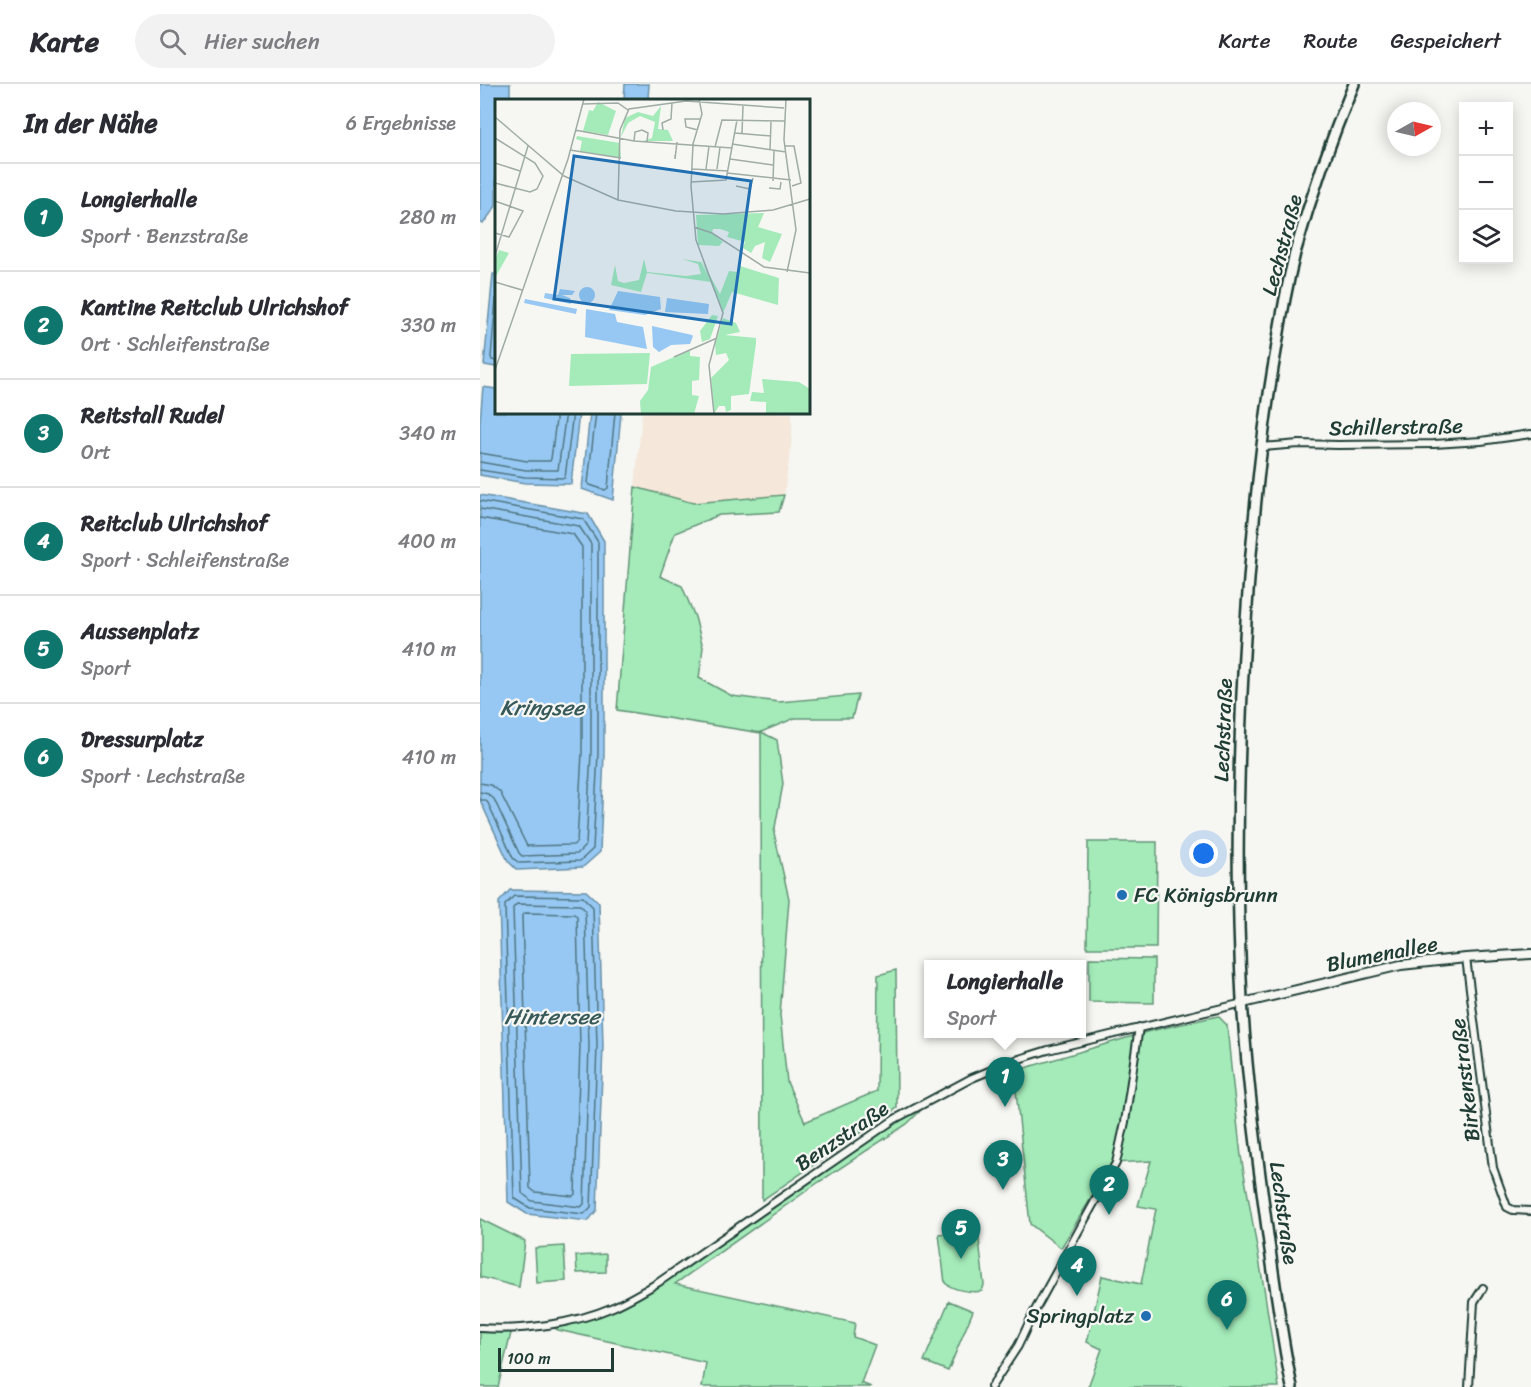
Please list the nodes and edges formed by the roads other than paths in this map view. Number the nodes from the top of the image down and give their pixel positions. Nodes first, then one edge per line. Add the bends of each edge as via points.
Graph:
1 (1354, 84) edge
2 (1531, 434) edge
3 (1262, 447) junction
4 (1531, 954) edge
5 (1466, 958) junction
6 (1243, 1003) junction
7 (1139, 1027) junction
8 (1531, 1211) edge
9 (1483, 1288) dead end
10 (480, 1328) edge
11 (991, 1387) edge
12 (1292, 1387) edge
13 (1469, 1387) edge

1 - 3 main road, Lechstraße via 1324,160 1295,255
2 - 3 street, Schillerstraße via 1434,444
3 - 6 main road, Lechstraße via 1251,545 1240,738
4 - 5 street, Blumenallee
5 - 6 street, Blumenallee via 1401,965
5 - 8 street, Birkenstraße via 1493,1168 1507,1206
6 - 7 street, Benzstraße
6 - 12 main road, Lechstraße via 1265,1217
7 - 10 street, Benzstraße via 1048,1050 972,1077 895,1119 659,1282 612,1308 549,1325
7 - 11 street via 1116,1163 1018,1346
9 - 13 street via 1474,1302

